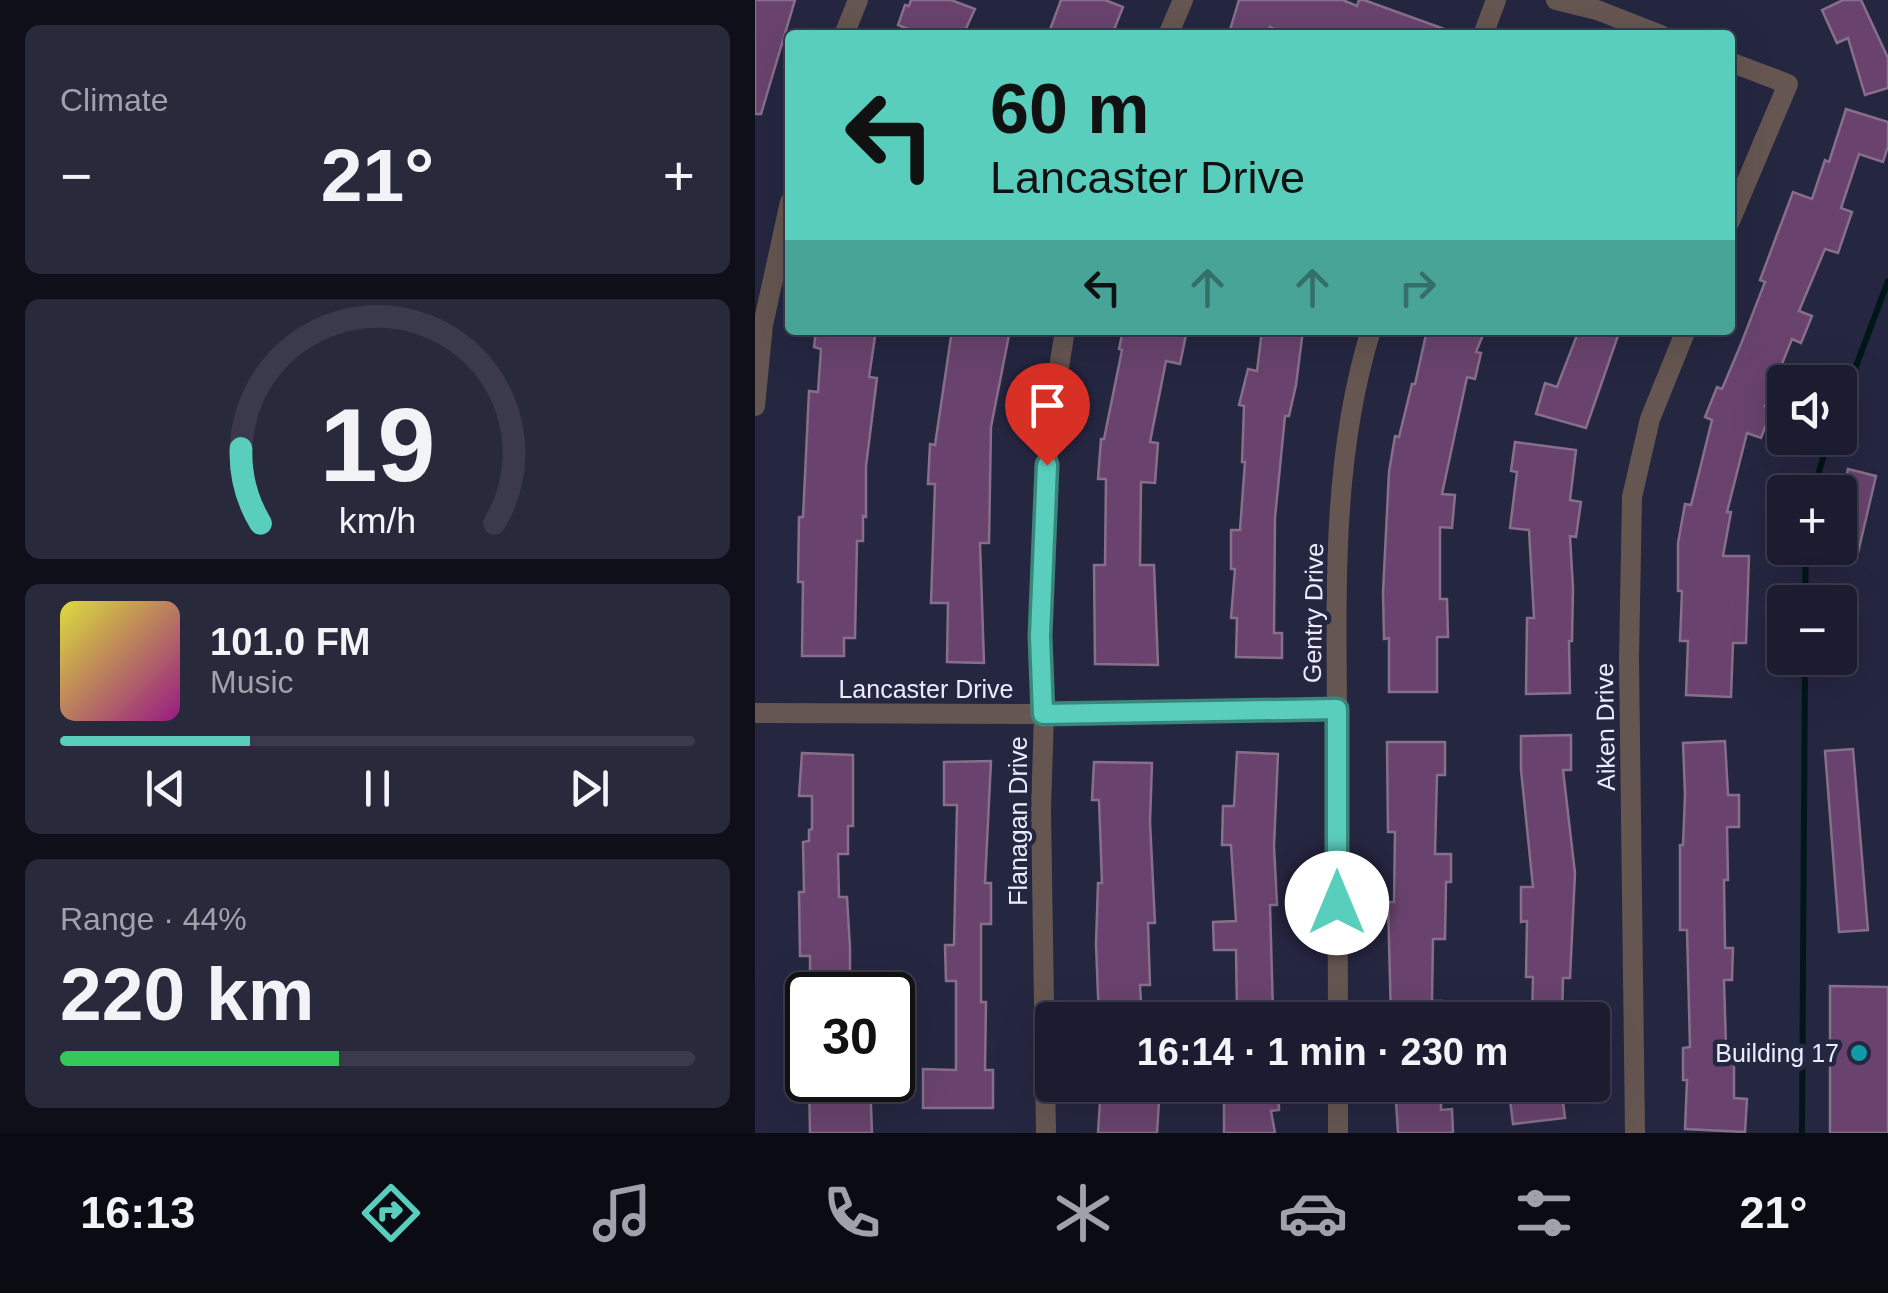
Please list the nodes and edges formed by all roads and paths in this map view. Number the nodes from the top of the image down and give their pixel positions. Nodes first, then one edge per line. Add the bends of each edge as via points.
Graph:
1 (858, 0) edge
2 (1183, 0) edge
3 (1497, 0) edge
4 (1556, 0) edge
5 (846, 30) edge
6 (1170, 30) edge
7 (1485, 30) edge
8 (1648, 30) edge
9 (1735, 64) edge
10 (1735, 209) edge
11 (785, 225) edge
12 (1064, 335) edge
13 (1370, 335) edge
14 (1683, 335) edge
15 (755, 406) edge
16 (1337, 709) junction
17 (755, 713) edge
18 (1043, 714) junction
19 (1337, 1002) edge
20 (1338, 1102) edge
21 (1046, 1133) edge
22 (1338, 1133) edge
23 (1635, 1133) edge

1 - 5 street
2 - 6 street
3 - 7 street
4 - 8 street
9 - 10 street via 1788,84
11 - 15 street via 763,325
12 - 18 street, Flanagan Drive via 1049,430
13 - 16 street, Gentry Drive via 1341,469
14 - 23 street, Aiken Drive via 1650,418 1631,497
16 - 18 street, Lancaster Drive
16 - 19 street, Gentry Drive
17 - 18 street, Lancaster Drive
18 - 21 street, Flanagan Drive
20 - 22 street

